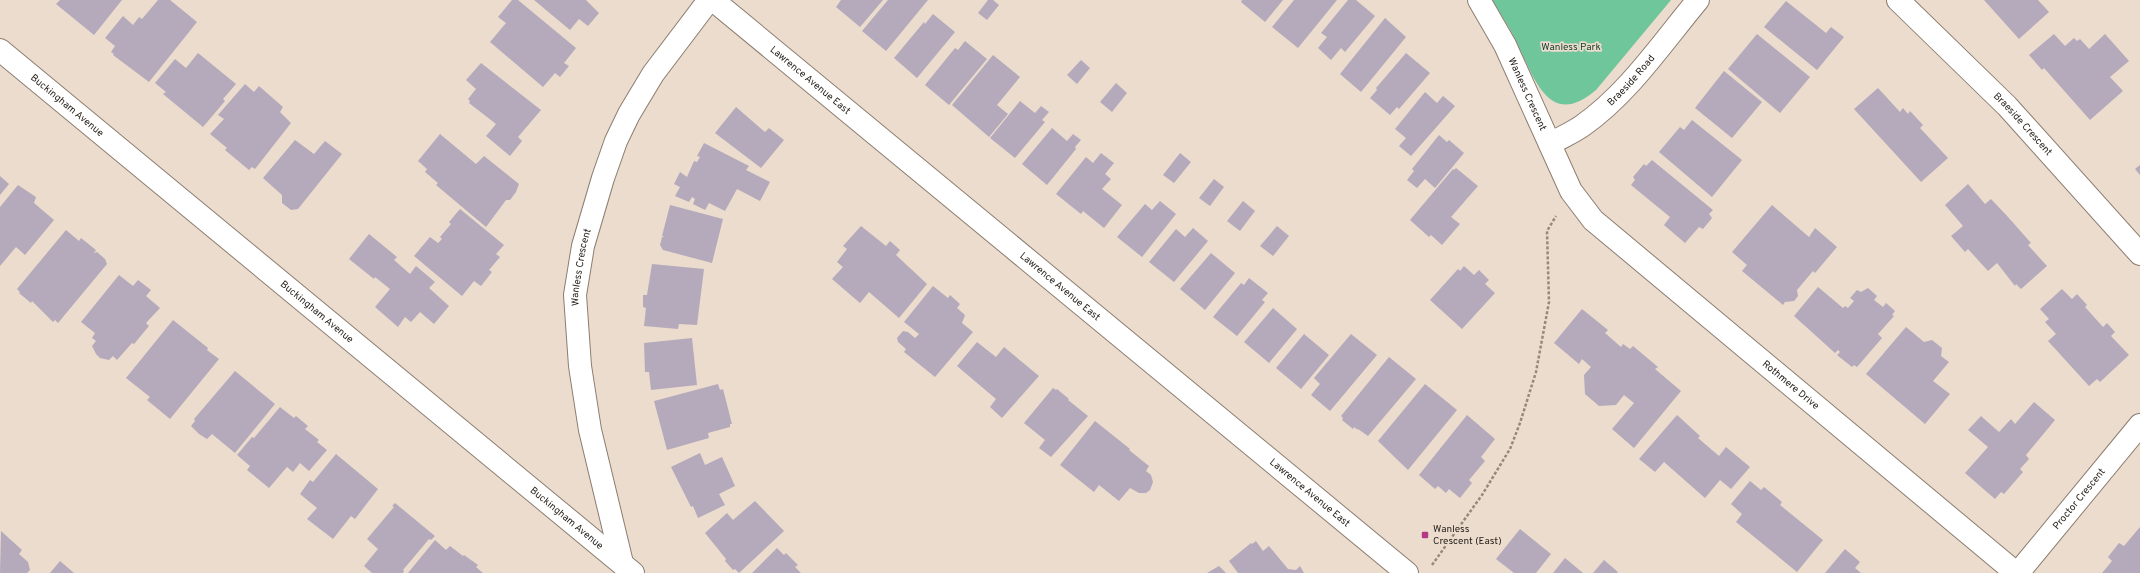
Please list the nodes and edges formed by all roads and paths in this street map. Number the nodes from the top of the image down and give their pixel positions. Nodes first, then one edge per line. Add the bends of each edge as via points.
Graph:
1 (709, 0) edge
2 (713, 0) edge
3 (1478, 0) edge
4 (1698, 0) edge
5 (1898, 0) edge
6 (0, 50) edge
7 (1550, 144) junction
8 (1571, 191) junction
9 (2140, 254) edge
10 (2140, 425) edge
11 (1431, 567) dead end
12 (628, 568) edge
13 (1407, 573) edge
14 (2017, 573) edge

1 - 12 street, Wanless Crescent via 653,74 616,141 583,246 575,296 580,366 590,430
2 - 13 street, Lawrence Avenue East
3 - 7 street, Wanless Crescent via 1505,45
4 - 7 street, Braeside Road via 1609,103 1582,126
5 - 9 street, Braeside Crescent via 2007,106
6 - 12 street, Buckingham Avenue
7 - 8 street, Wanless Crescent
8 - 11 path via 1547,232 1548,302 1536,372 1520,423 1510,449 1486,488
8 - 14 street, Rothmere Drive via 1593,220 1616,240
10 - 14 street, Proctor Crescent

